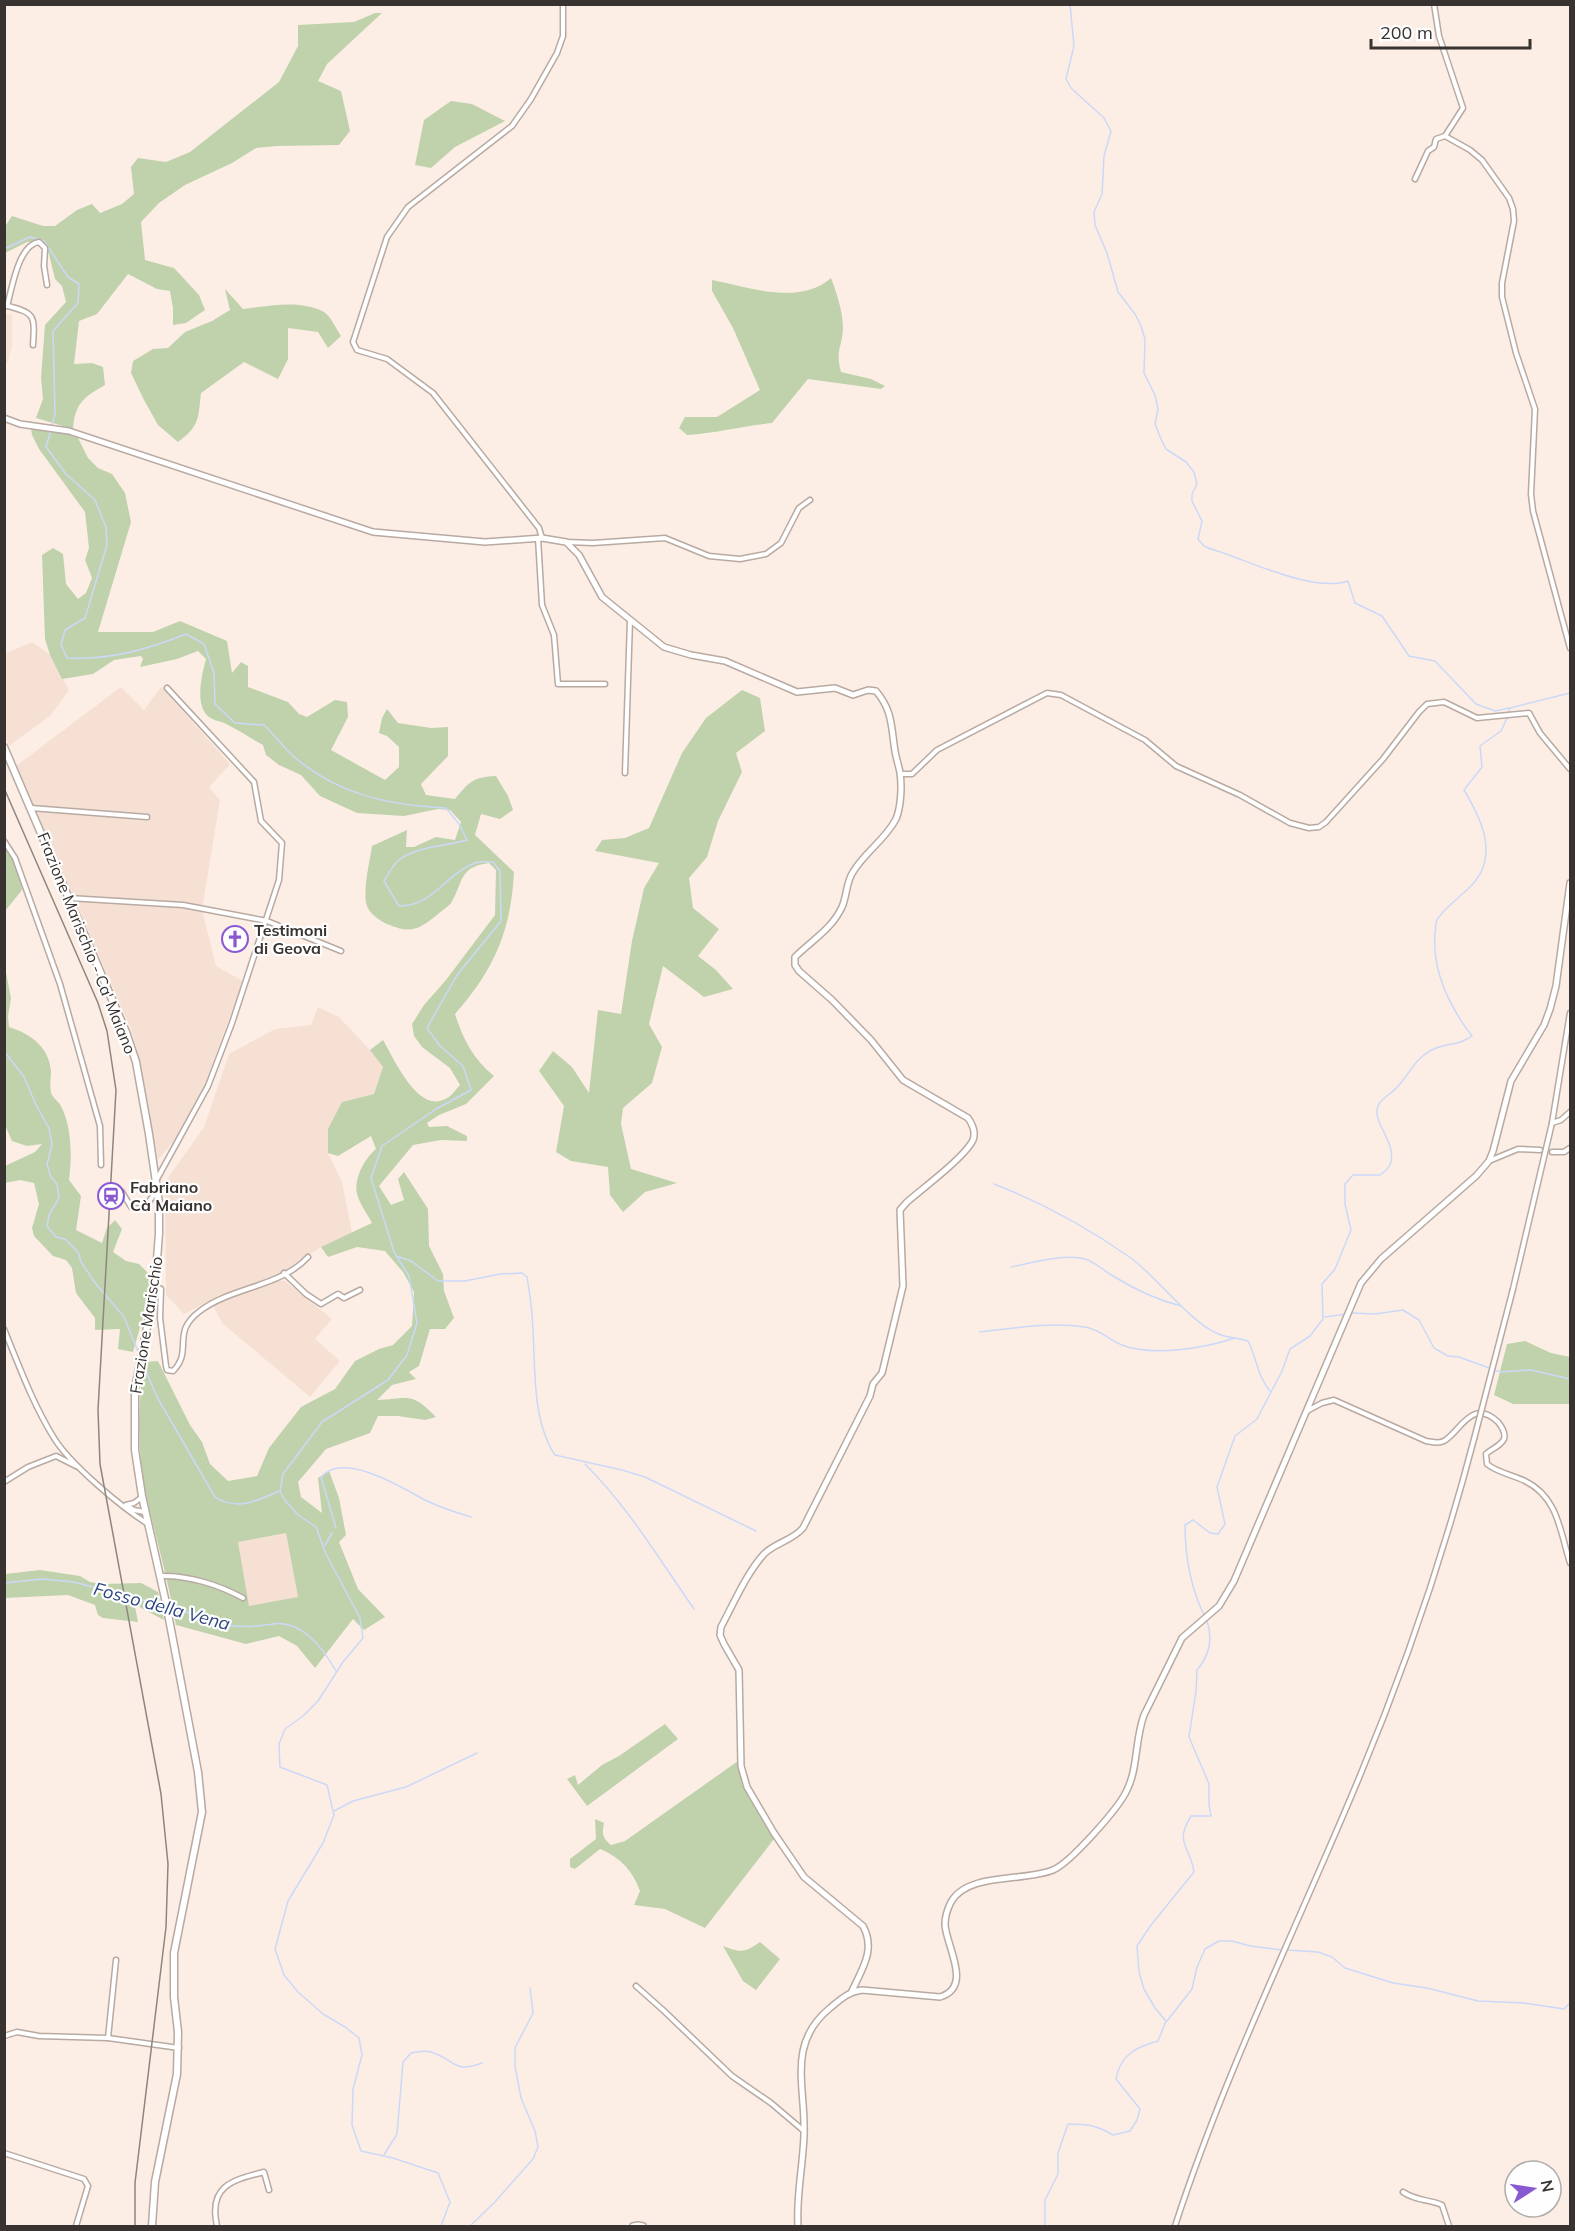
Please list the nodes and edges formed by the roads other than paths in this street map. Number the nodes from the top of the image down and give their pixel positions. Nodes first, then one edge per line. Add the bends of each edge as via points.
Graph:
1 (563, 4) edge
2 (1434, 4) edge
3 (1445, 136) junction
4 (1415, 179) dead end
5 (47, 285) dead end
6 (6, 306) edge
7 (33, 345) dead end
8 (4, 418) edge
9 (810, 500) dead end
10 (540, 538) junction
11 (566, 542) junction
12 (630, 620) junction
13 (1570, 648) edge
14 (605, 684) dead end
15 (167, 688) dead end
16 (4, 747) edge
17 (1570, 769) edge
18 (625, 773) dead end
19 (901, 774) junction
20 (31, 808) junction
21 (147, 817) dead end
22 (4, 841) edge
23 (1570, 883) edge
24 (69, 898) junction
25 (267, 921) junction
26 (341, 951) dead end
27 (1570, 1013) edge
28 (1570, 1112) edge
29 (1552, 1123) junction
30 (1570, 1148) edge
31 (1540, 1150) dead end
32 (1552, 1152) dead end
33 (1489, 1161) junction
34 (101, 1165) dead end
35 (156, 1180) junction
36 (157, 1191) junction
37 (122, 1192) dead end
38 (308, 1257) dead end
39 (284, 1274) junction
40 (155, 1286) junction
41 (360, 1290) dead end
42 (4, 1329) edge
43 (1305, 1411) junction
44 (79, 1467) junction
45 (4, 1482) edge
46 (142, 1496) junction
47 (124, 1505) junction
48 (145, 1512) junction
49 (148, 1524) junction
50 (1570, 1563) edge
51 (160, 1576) junction
52 (243, 1598) dead end
53 (116, 1960) dead end
54 (636, 1986) dead end
55 (852, 1992) junction
56 (4, 2036) edge
57 (108, 2038) junction
58 (179, 2048) junction
59 (804, 2132) junction
60 (4, 2154) edge
61 (269, 2190) dead end
62 (1403, 2192) dead end
63 (76, 2226) edge
64 (152, 2226) edge
65 (217, 2226) edge
66 (633, 2226) edge
67 (643, 2226) edge
68 (798, 2226) edge
69 (1175, 2226) edge
70 (1449, 2226) edge

1 - 10 street via 563,36 557,53 512,126 408,207 387,237 353,342 357,350 387,359 433,393 539,528
2 - 3 street via 1439,36 1463,104
3 - 4 street via 1436,139
3 - 13 street via 1482,160 1513,209 1502,297 1535,409 1531,494
5 - 6 street via 45,248 35,242 19,263
6 - 7 street via 33,316
8 - 10 street via 62,429 373,532 485,542
9 - 11 street via 799,508 781,543 766,554 741,559 710,556 665,538
10 - 11 street
10 - 14 street via 542,605 554,635 558,684
11 - 12 street via 579,555 602,597
12 - 18 street
12 - 19 street via 664,647 725,661 788,690 835,688 853,695 876,691 889,712
15 - 25 street via 254,782 261,821 282,843 279,880
16 - 20 main road, Frazione Marischio - Ca' Maiano
17 - 19 street via 1529,713 1478,718 1443,702 1427,704 1326,822 1309,828 1290,823 1176,766 1145,740 1054,693 1047,693 937,750 912,774
19 - 55 street via 896,819 886,836 853,871 842,906 816,941 795,957 795,965 871,1040 903,1080 968,1118 974,1128 973,1139 964,1152 900,1210 903,1286 882,1373 873,1384 803,1528 794,1538 770,1548 763,1556 720,1635 739,1670 741,1766 747,1787 804,1877 863,1926 867,1934 870,1947
20 - 21 street
20 - 24 main road, Frazione Marischio - Ca' Maiano
22 - 34 street via 15,858 60,984 100,1126
23 - 33 street via 1550,1010 1511,1081
24 - 25 street via 183,905
24 - 35 main road, Frazione Marischio - Ca' Maiano via 132,1052
25 - 26 street
25 - 35 street via 208,1086
27 - 29 street
28 - 29 street
29 - 69 street, bridge via 1460,1496 1415,1631 1359,1777 1214,2115
30 - 32 street
31 - 33 street via 1518,1149
33 - 43 street via 1370,1271 1352,1301
35 - 36 main road, Frazione Marischio
36 - 37 street via 137,1209 131,1207
36 - 40 main road, Frazione Marischio
38 - 39 street
39 - 40 street via 212,1303 188,1320 182,1358 177,1368 169,1372 160,1318 161,1289
39 - 41 street via 321,1304 338,1294 344,1298
40 - 46 main road, Frazione Marischio via 135,1389 134,1437
42 - 44 street via 39,1411 55,1439
43 - 50 street via 1334,1400 1435,1443 1448,1438 1471,1416 1493,1419 1503,1428 1504,1437 1486,1454 1487,1464 1528,1482 1546,1496 1556,1514
43 - 55 street via 1234,1581 1219,1606 1188,1631 1175,1650 1143,1715 1131,1780 1120,1802 1060,1867 1037,1875 982,1882 960,1892 946,1914 956,1974 949,1992 940,1997
44 - 45 street via 56,1456
44 - 47 street
46 - 47 street
46 - 48 main road, Frazione Marischio
47 - 48 street
47 - 49 street
48 - 49 main road, Frazione Marischio
49 - 51 main road, Frazione Marischio
51 - 52 street via 194,1580
51 - 58 main road, Frazione Marischio via 198,1772 202,1812 174,1953
53 - 57 street
54 - 59 street via 732,2076
55 - 59 street via 816,2021 806,2038 801,2068
56 - 57 street via 17,2032
57 - 58 street
58 - 64 main road, Frazione Marischio via 175,2092 155,2182
59 - 68 street
60 - 63 street via 84,2179 88,2186
61 - 65 street via 264,2172 229,2183 216,2199
62 - 70 street via 1411,2198 1442,2205
66 - 67 street

